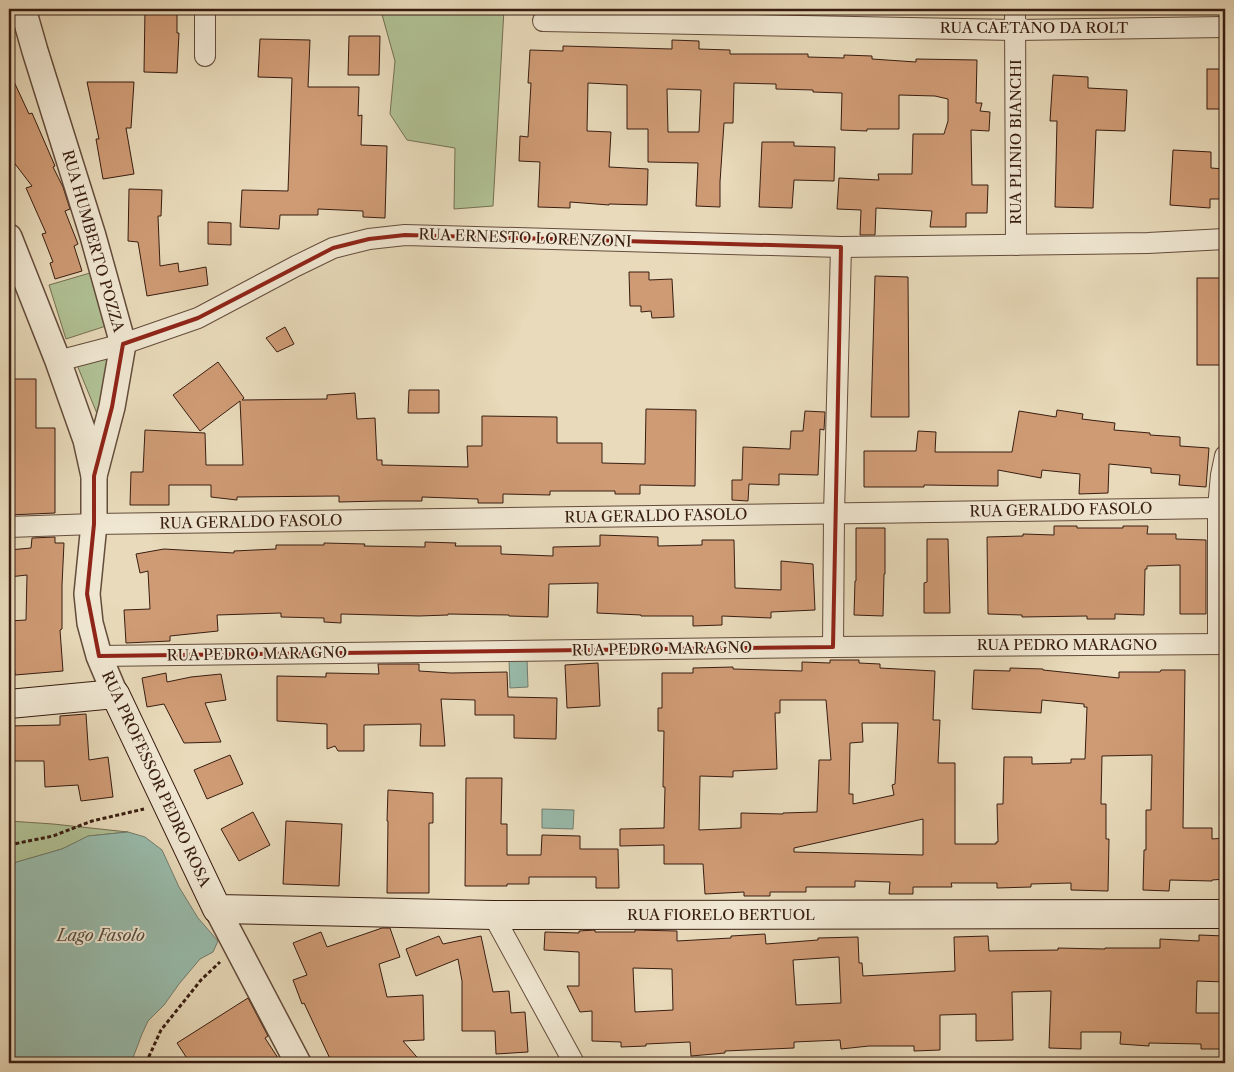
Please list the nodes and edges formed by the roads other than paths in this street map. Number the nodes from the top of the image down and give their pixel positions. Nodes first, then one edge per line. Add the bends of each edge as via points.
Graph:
1 (23, 9) edge
2 (205, 9) edge
3 (1015, 9) edge
4 (543, 21) dead end
5 (1225, 27) edge
6 (1015, 30) junction
7 (205, 56) dead end
8 (9, 237) edge
9 (1225, 239) edge
10 (1016, 245) junction
11 (841, 247) junction
12 (123, 344) junction
13 (58, 361) junction
14 (1225, 456) edge
15 (94, 476) junction
16 (1218, 508) junction
17 (834, 514) junction
18 (94, 524) junction
19 (9, 527) edge
20 (1222, 644) edge
21 (833, 647) junction
22 (99, 656) junction
23 (115, 694) junction
24 (9, 704) edge
25 (217, 909) junction
26 (1225, 914) edge
27 (493, 915) junction
28 (298, 1063) edge
29 (574, 1063) edge

1 - 12 street, RUA HUMBERTO POZZA
2 - 7 street
3 - 6 street, RUA PLINIO BIANCHI
4 - 6 street, RUA CAETANO DA ROLT
5 - 6 street, RUA CAETANO DA ROLT
6 - 10 street, RUA PLINIO BIANCHI
8 - 13 street
9 - 10 street, RUA ERNESTO LORENZONI
10 - 11 street, RUA ERNESTO LORENZONI
11 - 12 street, RUA ERNESTO LORENZONI via 405,235 369,239 333,248 198,318
11 - 17 street
12 - 13 street, RUA ERNESTO LORENZONI
12 - 15 street, RUA HUMBERTO POZZA via 112,408
13 - 15 street via 86,440
14 - 16 street
15 - 18 street, RUA PROFESSOR PEDRO ROSA
16 - 17 street, RUA GERALDO FASOLO
16 - 20 street
17 - 18 street, RUA GERALDO FASOLO
17 - 21 street
18 - 19 street, RUA GERALDO FASOLO
18 - 22 street, RUA PROFESSOR PEDRO ROSA via 87,594 90,623
20 - 21 street, RUA PEDRO MARAGNO
21 - 22 street, RUA PEDRO MARAGNO
22 - 23 street, RUA PROFESSOR PEDRO ROSA
23 - 24 main road
23 - 25 main road, RUA PROFESSOR PEDRO ROSA
25 - 27 main road, RUA FIORELO BERTUOL
25 - 28 street, RUA PROFESSOR PEDRO ROSA
26 - 27 main road, RUA FIORELO BERTUOL
27 - 29 street

